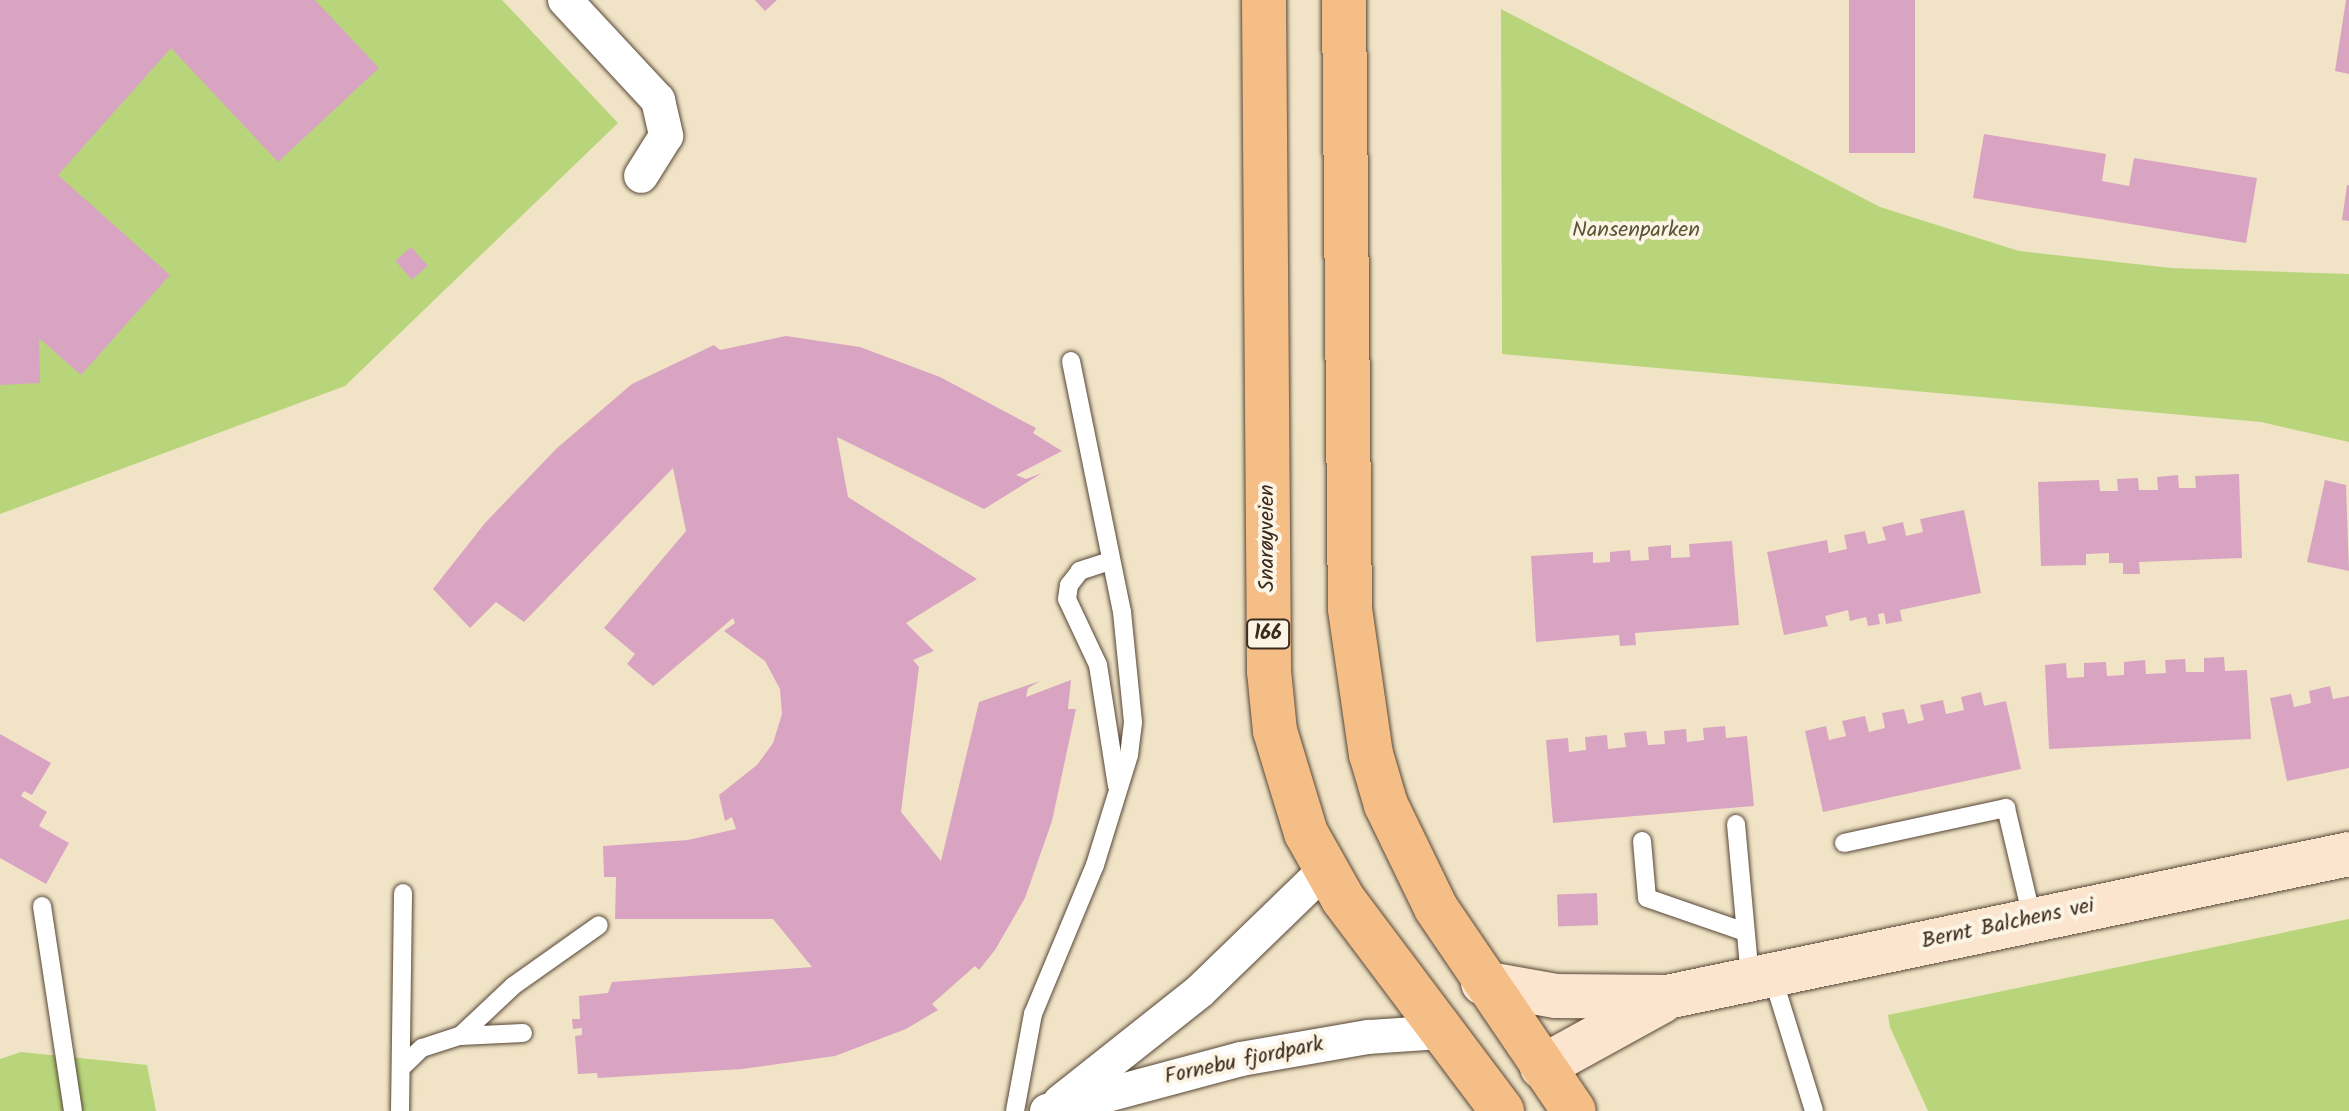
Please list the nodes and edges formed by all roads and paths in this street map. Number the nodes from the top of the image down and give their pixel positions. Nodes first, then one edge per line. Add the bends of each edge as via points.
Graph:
1 (565, 0) edge
2 (1264, 0) edge
3 (1344, 0) edge
4 (641, 176) dead end
5 (1071, 361) dead end
6 (1110, 561) junction
7 (1118, 793) junction
8 (1736, 824) dead end
9 (1642, 841) dead end
10 (1844, 843) dead end
11 (2349, 854) edge
12 (1326, 869) junction
13 (403, 893) dead end
14 (42, 906) dead end
15 (2032, 918) junction
16 (599, 925) dead end
17 (1745, 932) junction
18 (1761, 977) junction
19 (1483, 983) junction
20 (1667, 997) junction
21 (1442, 1032) junction
22 (523, 1033) dead end
23 (460, 1036) junction
24 (1542, 1067) junction
25 (401, 1068) junction
26 (73, 1111) edge
27 (400, 1111) edge
28 (1015, 1111) edge
29 (1049, 1111) edge
30 (1502, 1111) edge
31 (1574, 1111) edge
32 (1814, 1111) edge

1 - 4 street via 658,100 666,136
2 - 12 main road, Snarøyveien / 166 via 1269,671 1285,775
3 - 19 main road via 1348,555 1361,707 1386,805 1408,854
5 - 6 lane
6 - 7 lane via 1131,672 1133,722
6 - 7 lane via 1080,571 1069,585 1067,599 1098,665
7 - 28 lane via 1068,939 1033,1014
8 - 17 lane
9 - 17 lane via 1647,898
10 - 15 lane via 2006,808
11 - 15 street, Bernt Balchens vei
12 - 21 main road, Snarøyveien / 166
12 - 29 street, Fornebu fjordpark via 1200,991 1128,1043
13 - 25 lane
14 - 26 lane
15 - 18 street, Bernt Balchens vei
16 - 23 lane via 513,986
17 - 18 lane
18 - 20 street, Bernt Balchens vei
18 - 32 lane
19 - 20 street, Bernt Balchens vei via 1556,996
19 - 24 main road
20 - 24 street, Bernt Balchens vei
21 - 29 street, Fornebu fjordpark via 1369,1037 1241,1059
21 - 30 main road, Snarøyveien / 166
22 - 23 lane
23 - 25 lane via 422,1048
24 - 31 main road
25 - 27 lane

